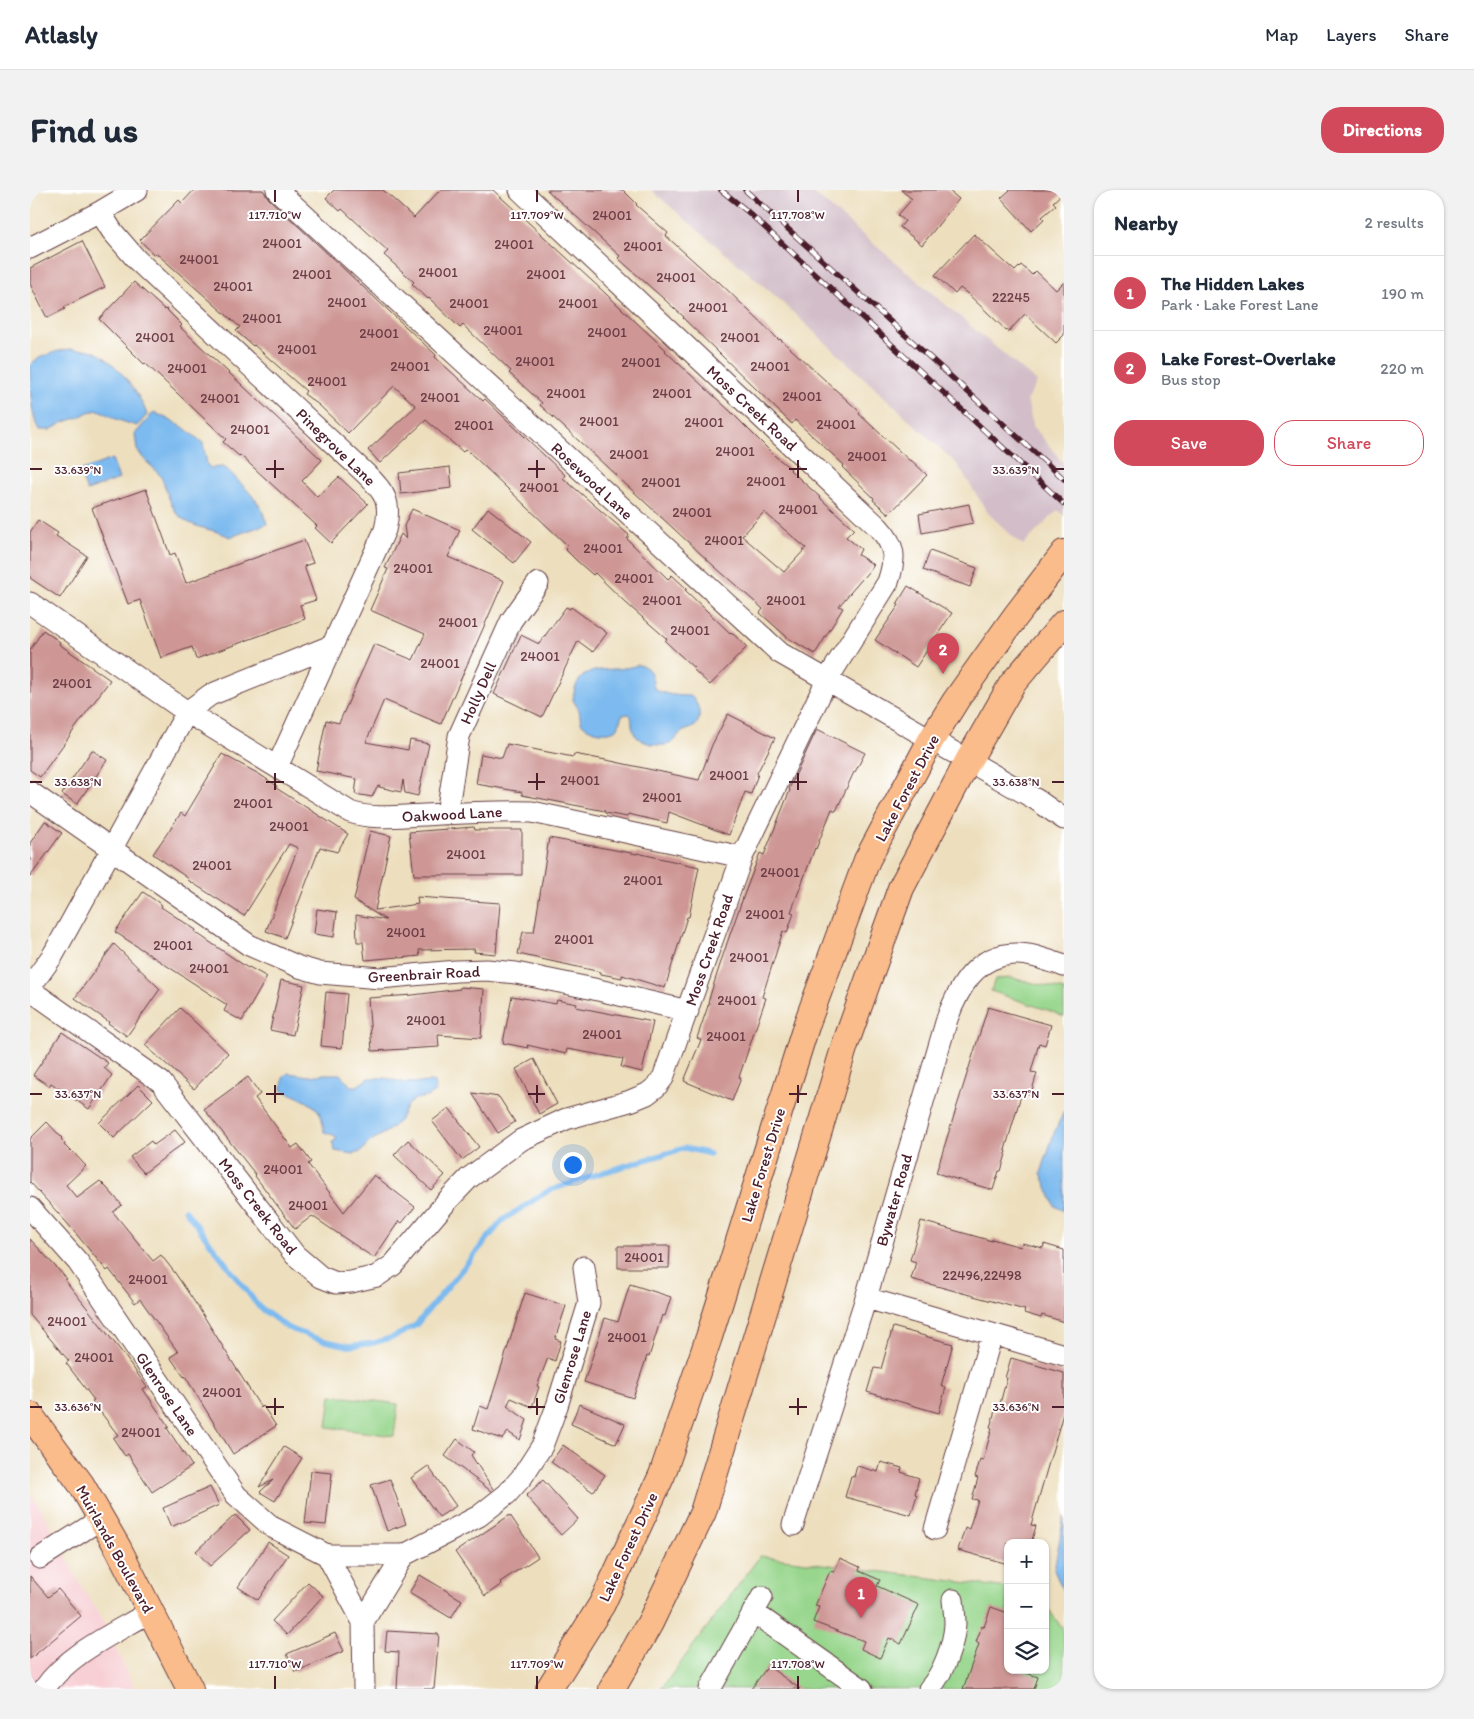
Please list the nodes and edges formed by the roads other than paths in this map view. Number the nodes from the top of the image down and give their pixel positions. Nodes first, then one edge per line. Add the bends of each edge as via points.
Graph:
1 (138, 190) edge
2 (277, 190) edge
3 (520, 190) edge
4 (100, 212) junction
5 (30, 248) edge
6 (1064, 553) edge
7 (538, 583) dead end
8 (30, 602) edge
9 (1064, 623) edge
10 (331, 646) junction
11 (827, 680) junction
12 (187, 712) junction
13 (932, 740) junction
14 (968, 761) junction
15 (276, 767) junction
16 (30, 792) edge
17 (447, 814) junction
18 (1064, 819) edge
19 (112, 849) junction
20 (742, 857) junction
21 (1064, 966) edge
22 (30, 988) edge
23 (688, 1011) junction
24 (30, 1208) edge
25 (584, 1267) dead end
26 (866, 1298) junction
27 (992, 1334) junction
28 (1064, 1355) edge
29 (30, 1415) edge
30 (102, 1519) junction
31 (793, 1525) dead end
32 (935, 1529) dead end
33 (327, 1555) junction
34 (404, 1555) junction
35 (33, 1556) edge
36 (953, 1600) dead end
37 (150, 1612) junction
38 (363, 1622) junction
39 (44, 1689) edge
40 (190, 1689) edge
41 (364, 1689) edge
42 (549, 1689) edge
43 (612, 1689) edge
44 (710, 1689) edge
45 (862, 1689) edge
46 (929, 1689) edge

1 - 4 street
2 - 11 street, Rosewood Lane via 759,635 780,653
3 - 11 street, Moss Creek Road via 888,538 894,551 888,582
4 - 5 street
4 - 10 street, Pinegrove Lane via 137,260 365,473 386,499 385,530
6 - 13 main road, Lake Forest Drive via 956,700
7 - 17 street, Holly Dell via 511,621 459,736
8 - 12 street, Oakwood Lane
9 - 14 main road via 1012,684
10 - 12 street via 210,695
10 - 15 street, Pinegrove Lane
11 - 13 street, Rosewood Lane
11 - 20 street, Moss Creek Road
12 - 15 street, Oakwood Lane
12 - 19 street
13 - 14 street, Rosewood Lane
13 - 42 main road, Lake Forest Drive via 868,860 810,1014 712,1328 662,1475 602,1604
14 - 18 street, Rosewood Lane
14 - 43 main road via 901,888 849,1036 703,1512 650,1623
15 - 17 street, Oakwood Lane via 345,810 361,816
16 - 19 street, Greenbrair Road
17 - 20 street, Oakwood Lane via 532,812
19 - 22 street via 53,955
19 - 23 street, Greenbrair Road via 249,945 320,974 380,978 487,970 594,989
20 - 23 street, Moss Creek Road
21 - 26 street, Bywater Road via 1016,954 988,960 967,977 947,1019
22 - 23 street, Moss Creek Road via 161,1082 295,1255 321,1277 336,1282 377,1276 393,1265 469,1178 521,1140 566,1119 647,1094 662,1078
24 - 33 street, Glenrose Lane via 78,1262 236,1495 272,1526
25 - 34 street, Glenrose Lane via 589,1303 542,1446 522,1478 479,1516
26 - 27 street
26 - 31 street, Bywater Road
27 - 28 street
27 - 32 street
29 - 30 main road, Muirlands Boulevard via 81,1484
30 - 35 street
30 - 37 main road, Muirlands Boulevard
33 - 34 street, Glenrose Lane
33 - 38 street
34 - 38 street
36 - 46 street via 955,1623 952,1640 941,1673
37 - 39 street via 63,1666
37 - 40 main road, Muirlands Boulevard
38 - 41 street
44 - 45 street via 758,1604

